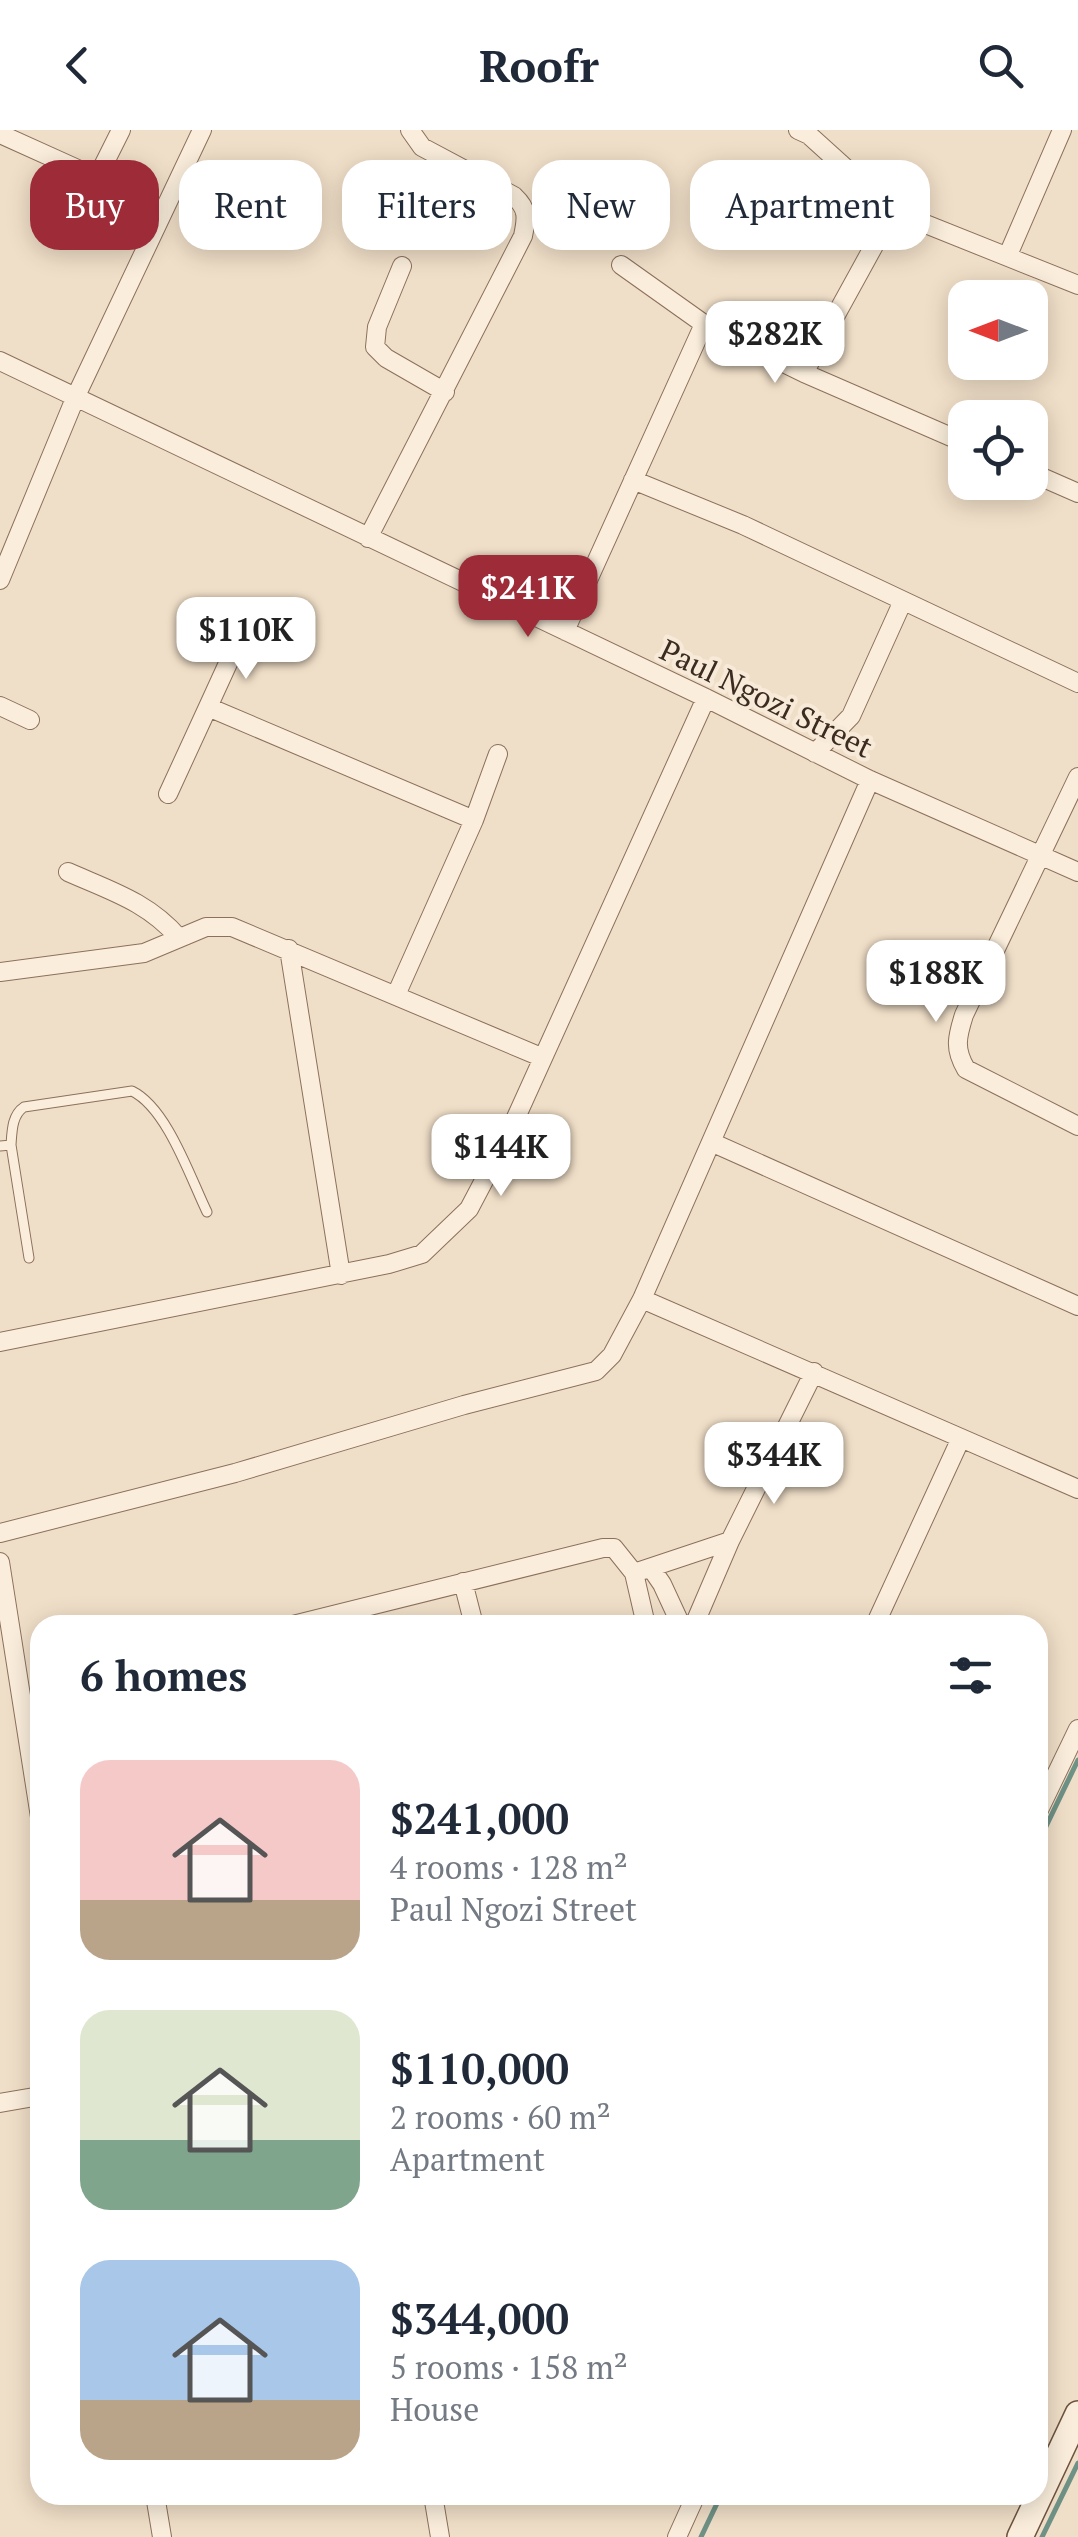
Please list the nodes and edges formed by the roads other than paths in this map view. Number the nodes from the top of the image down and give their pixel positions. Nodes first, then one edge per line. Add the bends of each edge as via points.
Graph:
1 (120, 130) edge
2 (410, 130) edge
3 (798, 130) edge
4 (1062, 130) edge
5 (196, 132) edge
6 (0, 134) edge
7 (836, 160) edge
8 (930, 225) edge
9 (872, 250) edge
10 (1008, 254) junction
11 (621, 265) dead end
12 (402, 266) dead end
13 (1078, 286) edge
14 (704, 324) junction
15 (0, 361) edge
16 (804, 374) junction
17 (445, 392) junction
18 (76, 396) junction
19 (948, 437) edge
20 (633, 480) junction
21 (1048, 480) edge
22 (1078, 493) edge
23 (368, 538) junction
24 (5, 557) edge
25 (0, 580) edge
26 (902, 602) junction
27 (565, 631) junction
28 (240, 637) dead end
29 (1078, 684) edge
30 (706, 698) junction
31 (0, 706) edge
32 (208, 707) junction
33 (30, 720) dead end
34 (814, 753) junction
35 (498, 754) dead end
36 (1078, 777) edge
37 (870, 780) junction
38 (168, 794) dead end
39 (474, 820) junction
40 (1042, 856) junction
41 (68, 872) dead end
42 (1078, 872) edge
43 (179, 938) junction
44 (288, 949) junction
45 (0, 972) edge
46 (396, 996) junction
47 (541, 1057) junction
48 (1078, 1126) edge
49 (711, 1142) junction
50 (5, 1146) edge
51 (207, 1212) dead end
52 (29, 1258) dead end
53 (341, 1275) junction
54 (642, 1299) junction
55 (1078, 1306) edge
56 (0, 1342) edge
57 (814, 1372) junction
58 (961, 1438) junction
59 (1078, 1490) edge
60 (0, 1534) edge
61 (730, 1541) junction
62 (0, 1562) edge
63 (642, 1571) junction
64 (463, 1582) junction
65 (333, 1615) edge
66 (471, 1615) edge
67 (645, 1615) edge
68 (677, 1615) edge
69 (698, 1615) edge
70 (881, 1615) edge
71 (30, 1691) edge
72 (21, 1693) junction
73 (1078, 1729) edge
74 (30, 1752) edge
75 (1048, 1791) edge
76 (30, 2098) edge
77 (0, 2103) edge
78 (1078, 2414) edge
79 (1048, 2478) edge
80 (157, 2505) edge
81 (435, 2505) edge
82 (691, 2505) edge
83 (1035, 2505) edge
84 (162, 2537) edge
85 (440, 2537) edge
86 (677, 2537) edge
87 (1020, 2537) edge

1 - 6 street via 102,168 93,172
2 - 17 street via 422,147 514,196 527,218
3 - 7 street
4 - 10 street
5 - 18 street
8 - 10 street
9 - 16 street
10 - 13 street
11 - 14 street
12 - 17 street via 375,346
14 - 16 street
14 - 20 street
15 - 18 street, Paul Ngozi Street
16 - 19 street
17 - 23 street
18 - 23 street, Paul Ngozi Street
18 - 24 street
20 - 26 street
20 - 27 street
21 - 22 street
23 - 27 street, Paul Ngozi Street
24 - 25 street
26 - 29 street
26 - 34 street via 851,716
27 - 30 street, Paul Ngozi Street
28 - 32 street
30 - 34 street, Paul Ngozi Street
30 - 47 street
31 - 33 street
32 - 38 street
32 - 39 street
34 - 37 street, Paul Ngozi Street
35 - 39 street
36 - 40 street
37 - 40 street, Paul Ngozi Street
37 - 49 street
39 - 46 street
40 - 42 street, Paul Ngozi Street
40 - 48 street via 964,1015 958,1054 966,1070
41 - 43 street via 160,916
43 - 44 street via 206,927 232,928
43 - 45 street via 144,953
44 - 46 street
44 - 53 street
46 - 47 street
47 - 53 street via 469,1209 422,1254
49 - 54 street
49 - 55 street
50 - 51 lane via 24,1107 132,1091 159,1116
50 - 52 lane
53 - 56 street
54 - 57 street
54 - 60 street via 612,1355 596,1370
57 - 58 street
57 - 61 street
58 - 59 street
58 - 70 street
61 - 63 street
61 - 69 street
62 - 72 street
63 - 64 street via 614,1548 603,1548
63 - 67 street
63 - 68 street via 662,1584
64 - 65 street
64 - 66 street
71 - 72 street
72 - 74 street
73 - 75 street
76 - 77 street
78 - 79 main road
80 - 84 street
81 - 85 street
82 - 86 street
83 - 87 main road

